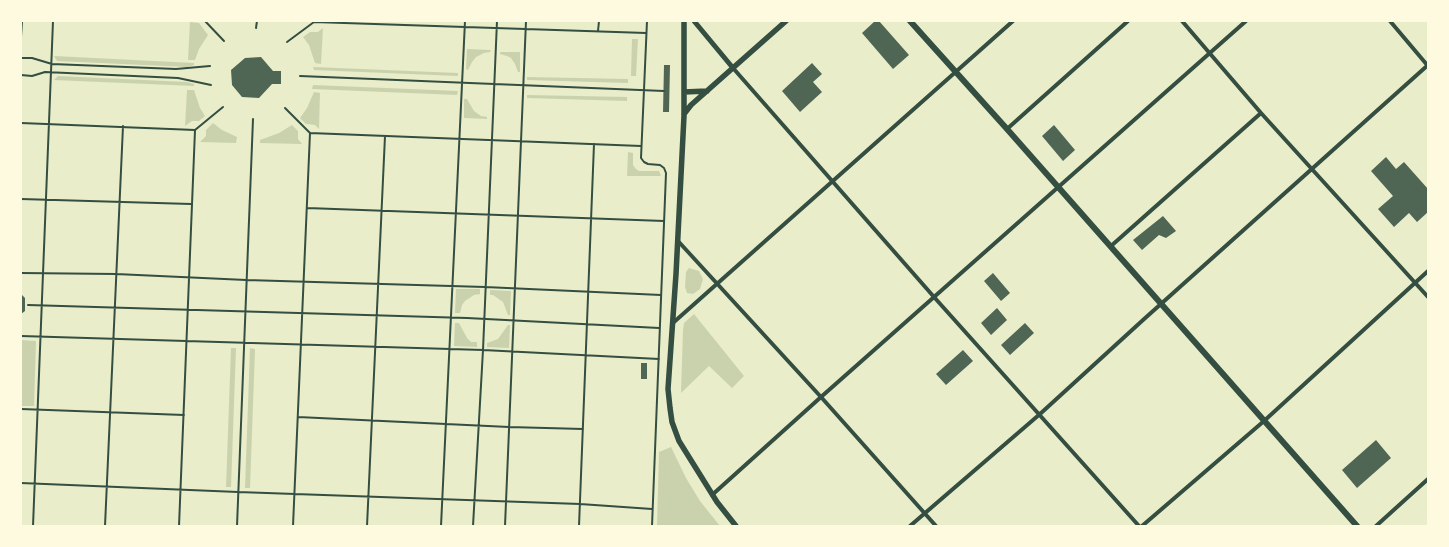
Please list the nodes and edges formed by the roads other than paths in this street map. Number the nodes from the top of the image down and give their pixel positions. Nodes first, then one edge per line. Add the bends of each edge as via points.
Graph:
1 (22, 21) edge
2 (53, 21) edge
3 (205, 21) edge
4 (257, 21) edge
5 (389, 21) edge
6 (465, 21) edge
7 (497, 21) edge
8 (526, 21) edge
9 (598, 21) edge
10 (648, 21) edge
11 (684, 21) edge
12 (694, 21) edge
13 (786, 21) edge
14 (910, 21) edge
15 (1013, 21) edge
16 (1128, 21) edge
17 (1182, 21) edge
18 (1246, 21) edge
19 (1390, 21) edge
20 (314, 22) edge
21 (389, 25) junction
22 (256, 28) dead end
23 (464, 28) junction
24 (496, 29) junction
25 (526, 30) junction
26 (598, 31) junction
27 (646, 33) junction
28 (21, 37) edge
29 (224, 41) dead end
30 (287, 42) dead end
31 (1210, 53) junction
32 (21, 58) edge
33 (52, 64) junction
34 (210, 66) dead end
35 (1428, 66) edge
36 (733, 68) junction
37 (51, 72) junction
38 (956, 73) junction
39 (21, 75) edge
40 (300, 76) dead end
41 (462, 82) junction
42 (494, 83) junction
43 (524, 84) junction
44 (211, 85) dead end
45 (644, 90) junction
46 (664, 91) dead end
47 (707, 91) junction
48 (684, 92) junction
49 (223, 107) dead end
50 (285, 108) dead end
51 (1261, 113) junction
52 (684, 114) junction
53 (253, 119) dead end
54 (21, 123) edge
55 (49, 124) junction
56 (123, 126) junction
57 (1007, 129) junction
58 (195, 130) junction
59 (310, 133) junction
60 (385, 136) junction
61 (460, 139) junction
62 (492, 140) junction
63 (521, 141) junction
64 (594, 144) junction
65 (641, 146) junction
66 (1312, 169) junction
67 (832, 181) junction
68 (1058, 187) junction
69 (21, 200) edge
70 (46, 201) junction
71 (120, 202) junction
72 (192, 204) junction
73 (307, 208) junction
74 (382, 210) junction
75 (456, 213) junction
76 (488, 214) junction
77 (518, 216) junction
78 (592, 219) junction
79 (665, 221) junction
80 (678, 241) junction
81 (1111, 246) junction
82 (1428, 271) edge
83 (21, 273) edge
84 (42, 273) junction
85 (116, 274) junction
86 (189, 277) junction
87 (246, 280) junction
88 (305, 282) junction
89 (1415, 283) junction
90 (379, 284) junction
91 (717, 284) junction
92 (453, 286) junction
93 (485, 287) junction
94 (516, 288) junction
95 (588, 291) junction
96 (661, 295) junction
97 (934, 297) junction
98 (1428, 297) edge
99 (1161, 304) junction
100 (28, 305) dead end
101 (41, 305) junction
102 (115, 306) junction
103 (188, 309) junction
104 (245, 311) junction
105 (303, 313) junction
106 (377, 316) junction
107 (452, 318) junction
108 (484, 319) junction
109 (513, 320) junction
110 (674, 322) junction
111 (587, 324) junction
112 (659, 328) junction
113 (21, 336) edge
114 (40, 337) junction
115 (114, 339) junction
116 (187, 342) junction
117 (244, 344) junction
118 (302, 346) junction
119 (376, 348) junction
120 (450, 350) junction
121 (483, 350) junction
122 (512, 352) junction
123 (586, 356) junction
124 (659, 359) junction
125 (821, 397) junction
126 (21, 409) edge
127 (38, 409) junction
128 (110, 412) junction
129 (1040, 414) junction
130 (184, 415) junction
131 (298, 417) junction
132 (1264, 421) junction
133 (373, 422) junction
134 (446, 424) junction
135 (478, 426) junction
136 (509, 428) junction
137 (583, 429) junction
138 (1428, 479) edge
139 (21, 482) edge
140 (35, 483) junction
141 (106, 486) junction
142 (182, 490) junction
143 (238, 492) junction
144 (294, 494) junction
145 (712, 495) junction
146 (369, 496) junction
147 (442, 498) junction
148 (475, 500) junction
149 (506, 501) junction
150 (580, 504) junction
151 (652, 509) junction
152 (925, 513) junction
153 (33, 526) edge
154 (105, 526) edge
155 (180, 526) edge
156 (237, 526) edge
157 (293, 526) edge
158 (367, 526) edge
159 (441, 526) edge
160 (473, 526) edge
161 (505, 526) edge
162 (579, 526) edge
163 (652, 526) edge
164 (736, 526) edge
165 (910, 526) edge
166 (936, 526) edge
167 (1141, 526) edge
168 (1357, 526) edge
169 (1376, 526) edge

1 - 28 lane
2 - 33 lane
3 - 29 lane
4 - 22 lane
5 - 21 lane
6 - 23 lane
7 - 24 lane
8 - 25 lane
9 - 26 lane
10 - 27 lane
11 - 48 main road
12 - 36 street
13 - 36 main road
14 - 38 main road
15 - 38 street
16 - 57 street
17 - 31 street
18 - 31 street
19 - 35 street
20 - 21 lane
20 - 30 lane
21 - 23 lane
23 - 24 lane
23 - 41 lane
24 - 25 lane
24 - 42 lane
25 - 26 lane
25 - 43 lane
26 - 27 lane
27 - 45 lane
31 - 51 street
31 - 68 street
32 - 33 lane
33 - 34 lane via 176,69
33 - 37 lane
35 - 66 street
36 - 47 main road
36 - 67 street
37 - 39 lane
37 - 44 lane via 178,78
37 - 55 lane
38 - 57 main road
38 - 67 street
40 - 41 lane
41 - 42 lane
41 - 61 lane
42 - 43 lane
42 - 62 lane
43 - 45 lane
43 - 63 lane
45 - 46 lane
45 - 65 lane
47 - 48 main road
47 - 52 main road
48 - 52 main road
49 - 58 lane
50 - 59 lane
51 - 66 street
51 - 81 street
52 - 80 main road
53 - 87 lane
54 - 55 lane
55 - 56 lane
55 - 70 lane
56 - 58 lane
56 - 71 lane
57 - 68 main road
58 - 72 lane
59 - 60 lane
59 - 73 lane
60 - 61 lane
60 - 74 lane
61 - 62 lane
61 - 75 lane
62 - 63 lane
62 - 76 lane
63 - 64 lane
63 - 77 lane
64 - 65 lane
64 - 78 lane
65 - 79 lane via 644,162 660,165 666,173
66 - 89 street
66 - 99 street
67 - 91 street
67 - 97 street
68 - 81 main road
68 - 97 street
69 - 70 lane
70 - 71 lane
70 - 84 lane
71 - 72 lane
71 - 85 lane
72 - 86 lane
73 - 74 lane
73 - 88 lane
74 - 75 lane
74 - 90 lane
75 - 76 lane
75 - 92 lane
76 - 77 lane
76 - 93 lane
77 - 78 lane
77 - 94 lane
78 - 79 lane
78 - 95 lane
79 - 96 lane
80 - 91 street
80 - 110 main road
81 - 99 main road
82 - 89 street
83 - 84 lane
84 - 85 lane
84 - 101 lane
85 - 86 lane
85 - 102 lane
86 - 87 lane
86 - 103 lane
87 - 88 lane
87 - 104 lane
88 - 90 lane
88 - 105 lane
89 - 98 street
89 - 132 street
90 - 92 lane
90 - 106 lane
91 - 110 street
91 - 125 street
92 - 93 lane
92 - 107 lane
93 - 94 lane
93 - 108 lane
94 - 95 lane
94 - 109 lane
95 - 96 lane
95 - 111 lane
96 - 112 lane
97 - 125 street
97 - 129 street
99 - 129 street
99 - 132 main road
100 - 101 lane
101 - 102 lane
101 - 114 lane
102 - 103 lane
102 - 115 lane
103 - 104 lane
103 - 116 lane
104 - 105 lane
104 - 117 lane
105 - 106 lane
105 - 118 lane
106 - 107 lane
106 - 119 lane
107 - 108 lane
107 - 120 lane
108 - 109 lane
108 - 121 lane
109 - 111 lane
109 - 122 lane
110 - 145 main road via 668,389 672,422 679,441
111 - 112 lane
111 - 123 lane
112 - 124 lane
113 - 114 lane
114 - 115 lane
114 - 127 lane
115 - 116 lane
115 - 128 lane
116 - 117 lane
116 - 130 lane
117 - 118 lane
117 - 143 lane
118 - 119 lane
118 - 131 lane
119 - 120 lane
119 - 133 lane
120 - 121 lane
120 - 134 lane
121 - 122 lane
121 - 135 lane
122 - 123 lane
122 - 136 lane
123 - 124 lane
123 - 137 lane
124 - 151 lane
125 - 145 street
125 - 152 street
126 - 127 lane
127 - 128 lane
127 - 140 lane
128 - 130 lane
128 - 141 lane
129 - 152 street
129 - 167 street
130 - 142 lane
131 - 133 lane
131 - 144 lane
132 - 167 street
132 - 168 main road
133 - 134 lane
133 - 146 lane
134 - 135 lane
134 - 147 lane
135 - 136 lane
135 - 148 lane
136 - 137 lane
136 - 149 lane
137 - 150 lane
138 - 169 street
139 - 140 lane
140 - 141 lane
140 - 153 lane
141 - 142 lane
141 - 154 lane
142 - 143 lane
142 - 155 lane
143 - 144 lane
143 - 156 lane
144 - 146 lane
144 - 157 lane
145 - 164 main road
146 - 147 lane
146 - 158 lane
147 - 148 lane
147 - 159 lane
148 - 149 lane
148 - 160 lane
149 - 150 lane
149 - 161 lane
150 - 151 lane
150 - 162 lane
151 - 163 lane
152 - 165 street
152 - 166 street

